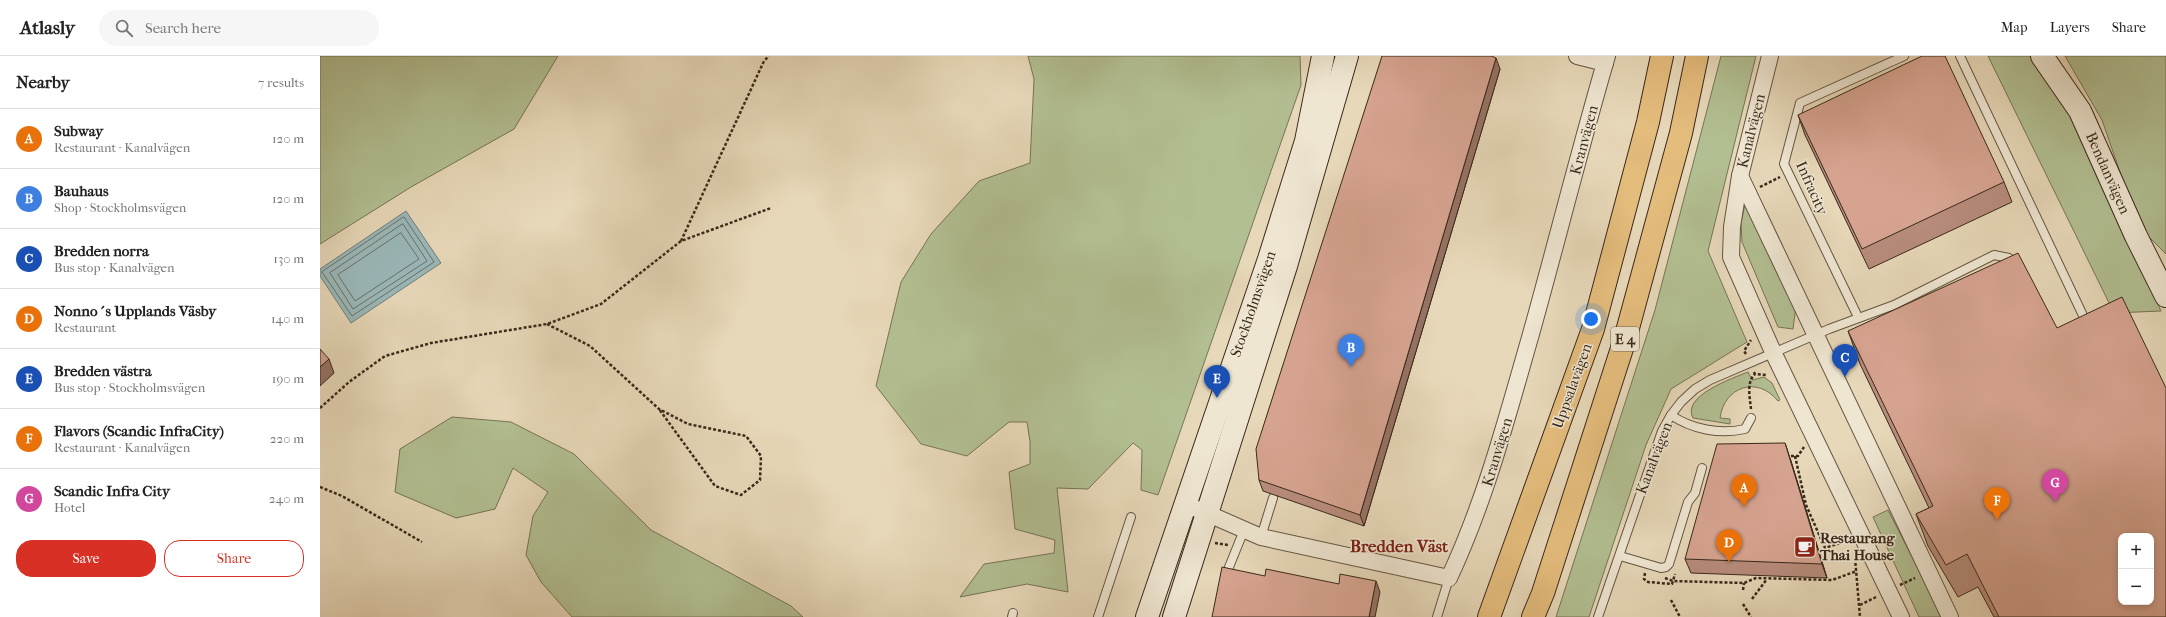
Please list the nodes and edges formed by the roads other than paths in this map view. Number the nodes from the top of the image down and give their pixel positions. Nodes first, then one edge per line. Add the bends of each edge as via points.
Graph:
1 (1323, 56) edge
2 (1347, 56) edge
3 (1577, 56) edge
4 (1662, 56) edge
5 (1697, 56) edge
6 (1770, 56) edge
7 (1904, 56) edge
8 (1960, 56) edge
9 (2042, 56) edge
10 (1606, 60) edge
11 (1740, 176) junction
12 (2017, 276) edge
13 (2166, 296) edge
14 (1858, 317) junction
15 (2090, 330) edge
16 (1817, 334) junction
17 (1773, 352) junction
18 (1671, 415) junction
19 (1751, 418) road end
20 (1702, 468) dead end
21 (1272, 498) dead end
22 (1185, 504) junction
23 (1528, 508) junction
24 (1206, 513) junction
25 (1130, 517) dead end
26 (1244, 530) junction
27 (1260, 537) junction
28 (1620, 556) junction
29 (1449, 578) junction
30 (1222, 587) edge
31 (1098, 617) edge
32 (1147, 617) edge
33 (1174, 617) edge
34 (1436, 617) edge
35 (1483, 617) edge
36 (1489, 617) edge
37 (1534, 617) edge
38 (1598, 617) edge
39 (1901, 617) edge
40 (1950, 617) edge

1 - 22 main road, Stockholmsvägen via 1306,141
2 - 24 main road, Stockholmsvägen via 1286,266
3 - 10 street
4 - 23 highway, Uppsalavägen / E 4 via 1648,122 1593,329
5 - 37 highway, E 4 via 1681,133 1625,339
6 - 11 street, Kanalvägen
7 - 14 lane, Infracity via 1800,104 1784,164
8 - 15 lane
9 - 13 main road, Bendanvägen via 2080,110 2136,236
10 - 29 street, Kranvägen via 1486,489 1466,543
11 - 16 street, Kanalvägen
11 - 17 street via 1732,227 1731,257
12 - 14 lane, Kanalvägen via 2009,258 1994,255 1894,305
14 - 16 lane, Kanalvägen
16 - 17 lane, Kanalvägen
16 - 40 street, Kanalvägen
17 - 18 lane, Kanalvägen via 1694,389
17 - 39 street
18 - 19 lane via 1694,427 1718,431 1745,429
18 - 28 lane, Kanalvägen via 1654,453
20 - 28 lane via 1695,493 1688,502 1669,564 1661,568
21 - 27 lane
22 - 24 street
22 - 32 main road, Stockholmsvägen
23 - 35 highway
23 - 36 highway, Uppsalavägen / E 4
24 - 26 street
24 - 33 main road, Stockholmsvägen
25 - 31 lane
26 - 27 street
26 - 30 lane
27 - 29 street
28 - 38 lane, Kanalvägen
29 - 34 lane

